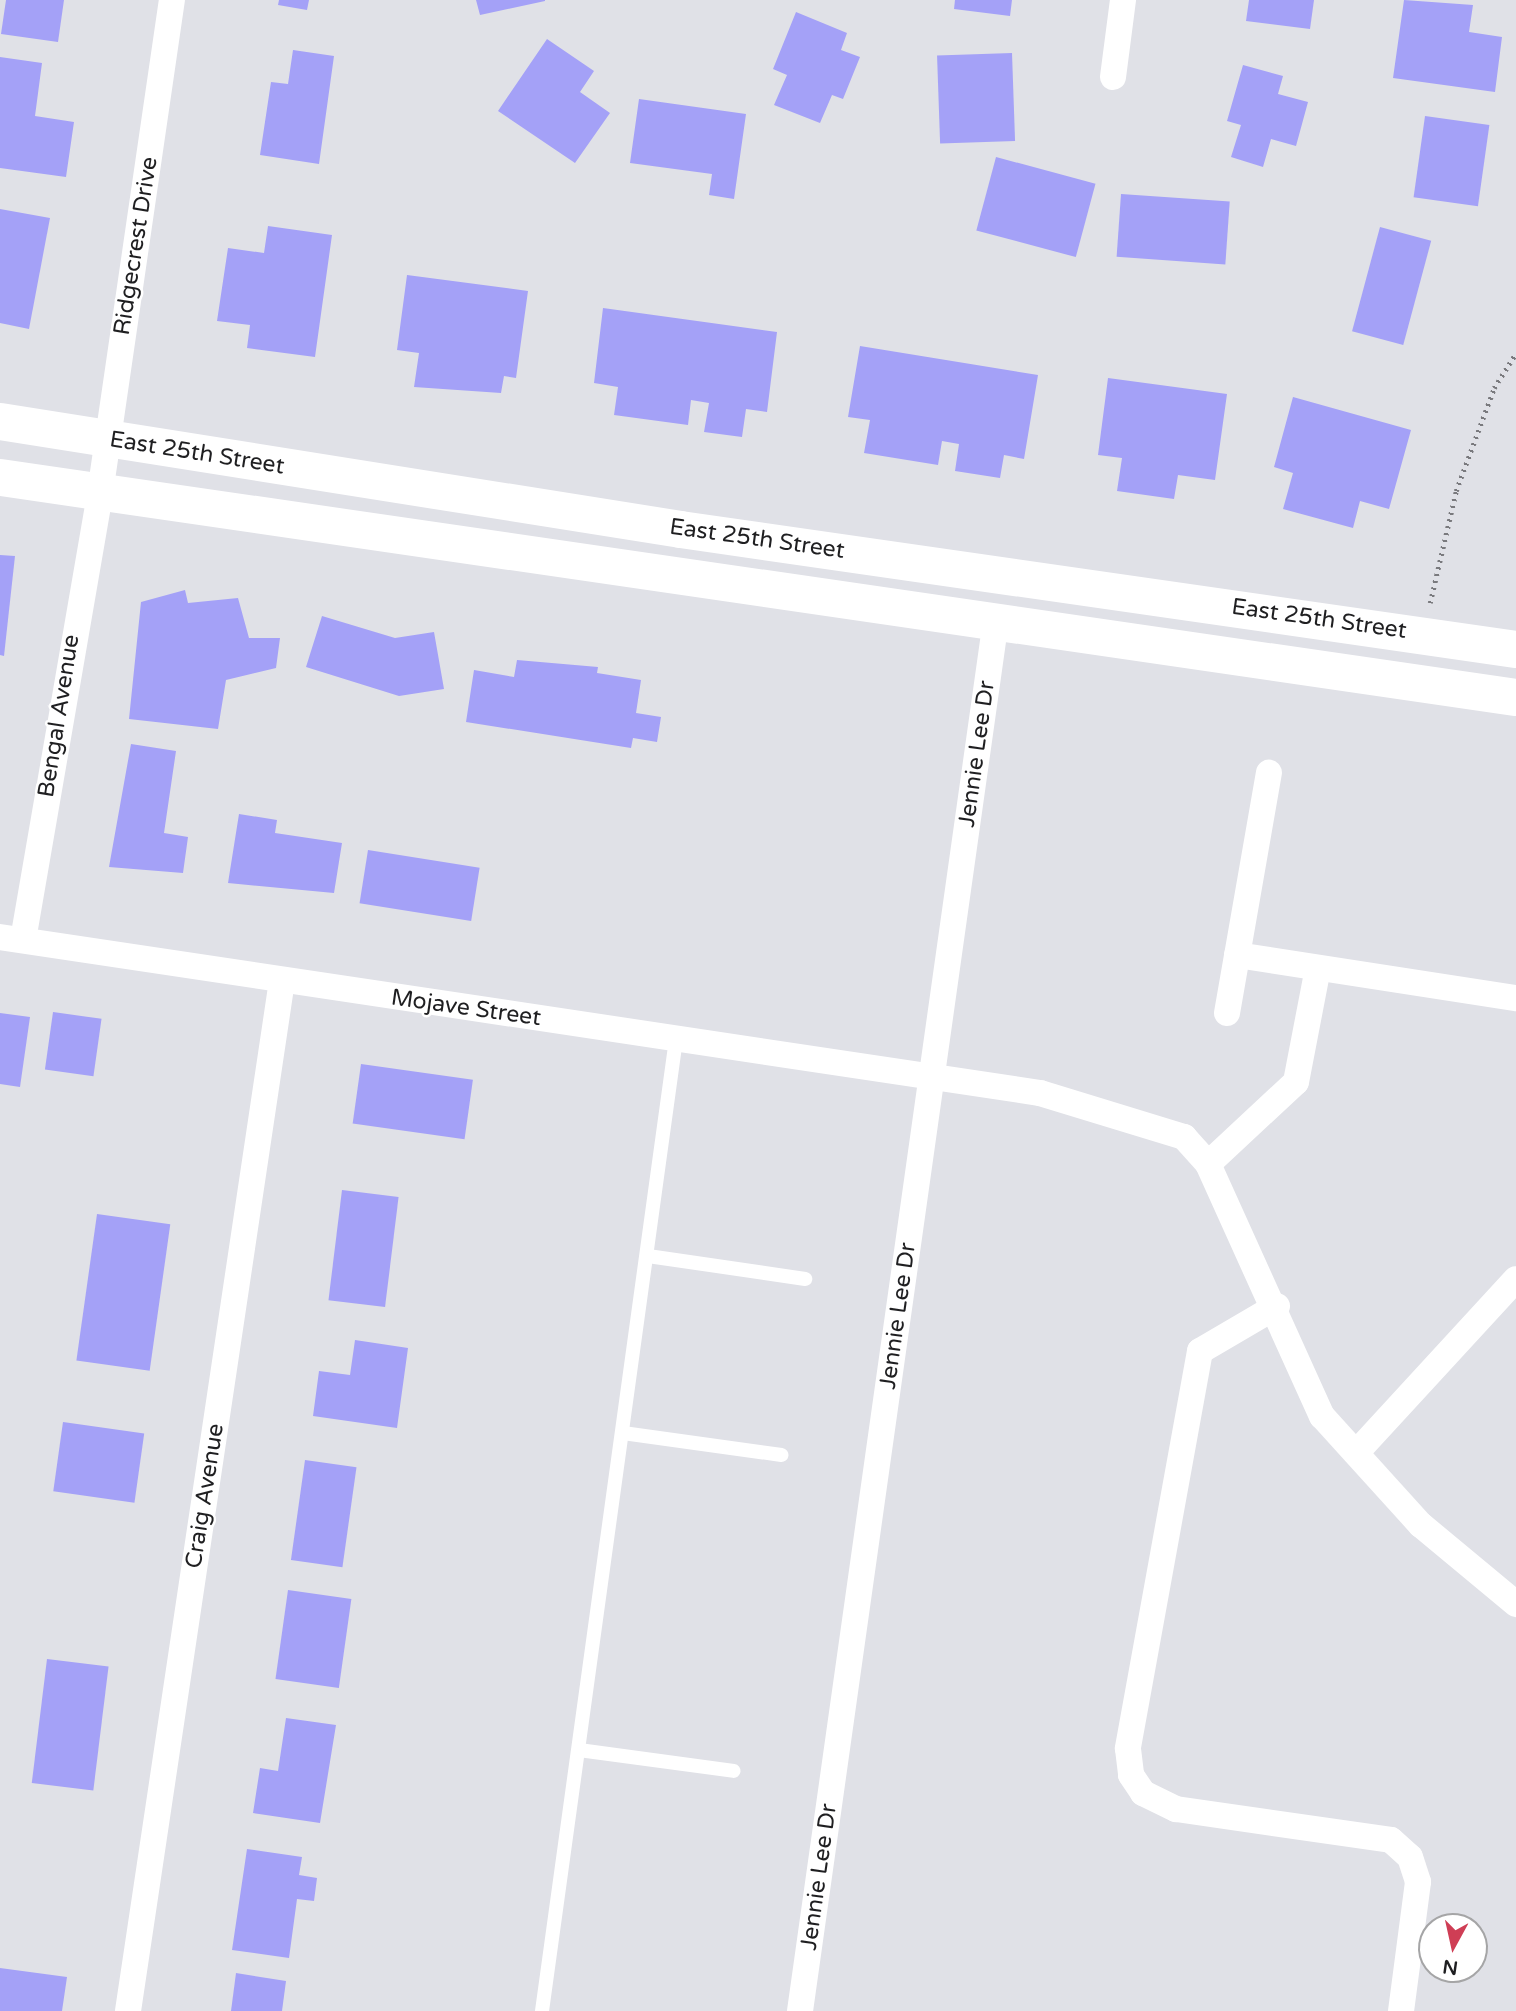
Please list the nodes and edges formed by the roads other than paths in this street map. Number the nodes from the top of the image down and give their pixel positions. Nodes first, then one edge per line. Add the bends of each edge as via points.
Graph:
1 (172, 0) edge
2 (1123, 0) edge
3 (1112, 77) dead end
4 (0, 421) edge
5 (108, 438) junction
6 (0, 477) edge
7 (100, 493) junction
8 (996, 620) junction
9 (1516, 649) edge
10 (1516, 696) edge
11 (1269, 773) dead end
12 (11, 938) edge
13 (1237, 955) junction
14 (1318, 968) junction
15 (282, 980) junction
16 (1516, 998) edge
17 (1227, 1013) dead end
18 (676, 1039) junction
19 (932, 1077) junction
20 (1208, 1164) junction
21 (648, 1256) junction
22 (805, 1279) dead end
23 (1516, 1279) edge
24 (1277, 1306) junction
25 (623, 1433) junction
26 (1356, 1453) junction
27 (781, 1455) dead end
28 (1516, 1604) edge
29 (579, 1749) junction
30 (734, 1771) dead end
31 (128, 2011) edge
32 (542, 2011) edge
33 (800, 2011) edge
34 (1401, 2011) edge

1 - 5 street, Ridgecrest Drive
2 - 3 street
4 - 5 street, East 25th Street
5 - 7 street, Ridgecrest Drive
5 - 9 street, East 25th Street
6 - 7 street, East 25th Street
7 - 8 street, East 25th Street
7 - 12 street, Bengal Avenue
8 - 10 street, East 25th Street
8 - 19 street, Jennie Lee Dr
11 - 13 street
12 - 15 street, Mojave Street
13 - 14 street
13 - 17 street
14 - 16 street
14 - 20 street via 1296,1082
15 - 18 street, Mojave Street
15 - 31 street, Craig Avenue
18 - 19 street, Mojave Street
18 - 21 lane
19 - 20 street, Mojave Street via 1138,1118 1184,1137
19 - 33 street, Jennie Lee Dr
20 - 24 street, Mojave Street
21 - 22 lane
21 - 25 lane
23 - 26 street
24 - 26 street, Mojave Street via 1322,1416
24 - 34 street via 1200,1351 1128,1749 1131,1775 1143,1793 1176,1809 1391,1840 1410,1857 1418,1882
25 - 27 lane
25 - 29 lane
26 - 28 street, Mojave Street via 1421,1525
29 - 30 lane
29 - 32 lane

